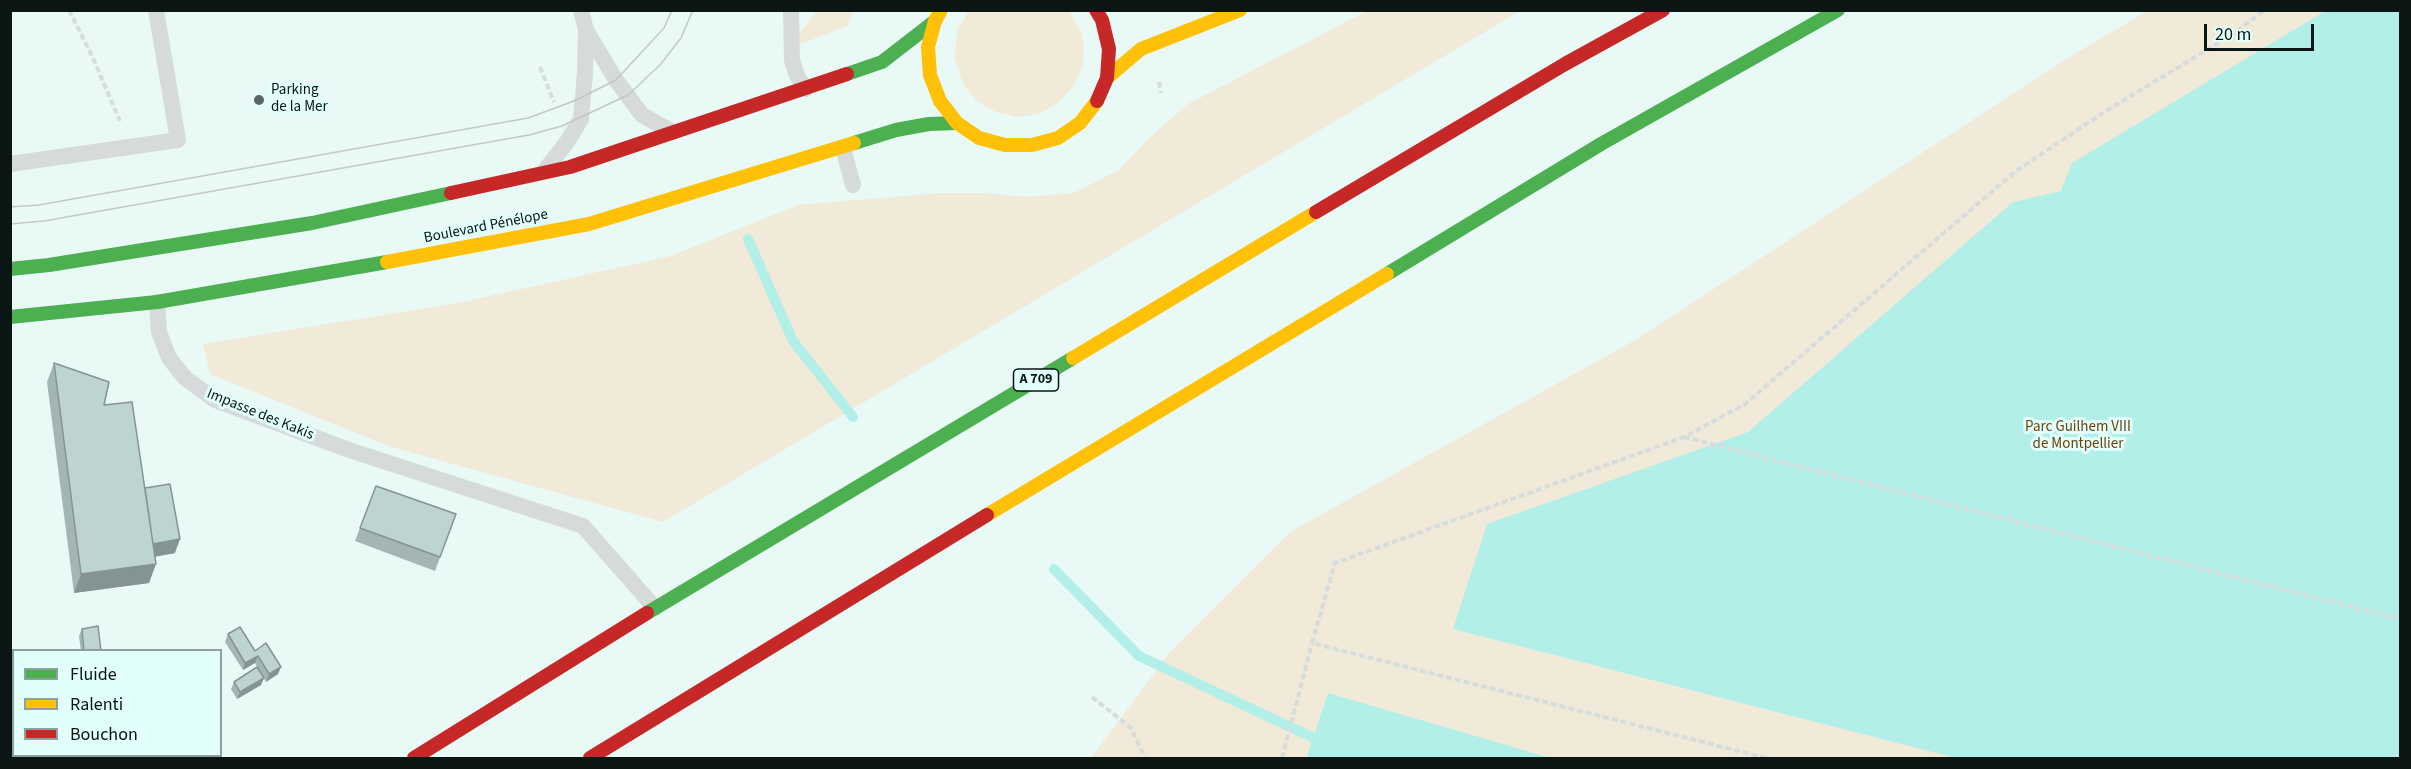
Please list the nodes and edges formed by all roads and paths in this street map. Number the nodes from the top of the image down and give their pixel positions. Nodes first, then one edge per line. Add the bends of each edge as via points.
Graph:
1 (69, 10) edge
2 (156, 10) edge
3 (581, 10) edge
4 (791, 10) edge
5 (1096, 10) edge
6 (1240, 10) edge
7 (1663, 10) edge
8 (1838, 10) edge
9 (2265, 10) edge
10 (938, 16) edge
11 (586, 30) junction
12 (1107, 78) junction
13 (806, 89) junction
14 (957, 123) junction
15 (673, 132) junction
16 (131, 147) junction
17 (843, 148) junction
18 (10, 164) edge
19 (543, 173) junction
20 (853, 185) dead end
21 (10, 269) edge
22 (157, 302) junction
23 (10, 317) edge
24 (1684, 437) junction
25 (655, 608) junction
26 (2400, 619) edge
27 (1312, 643) junction
28 (1092, 697) dead end
29 (414, 759) edge
30 (590, 759) edge
31 (1145, 759) edge
32 (1282, 759) edge
33 (1766, 759) edge

1 - 16 path
2 - 16 lane via 178,140
3 - 11 lane
4 - 13 lane via 792,60
5 - 12 main road via 1109,48
6 - 12 main road via 1141,49
7 - 25 main road, A 709 via 1544,76
8 - 30 main road via 1601,144
9 - 24 path via 2016,171 1745,404
10 - 13 main road via 882,63
10 - 14 main road via 928,47 930,75 940,101
11 - 15 lane via 642,115
11 - 19 lane via 581,119
12 - 14 main road via 1096,103 1080,123 1058,138 1032,145 1005,145 980,138
13 - 15 main road
14 - 17 main road, Boulevard Pénélope via 896,130
15 - 19 main road
16 - 18 lane
17 - 20 lane
17 - 22 main road, Boulevard Pénélope via 589,224
19 - 21 main road via 312,223
22 - 23 main road, Boulevard Pénélope
22 - 25 lane, Impasse des Kakis via 159,332 169,358 184,378 215,400 349,450 583,526
24 - 26 path
24 - 27 path via 1335,563
25 - 29 main road, A 709
27 - 32 path
27 - 33 path
28 - 31 path via 1131,728

